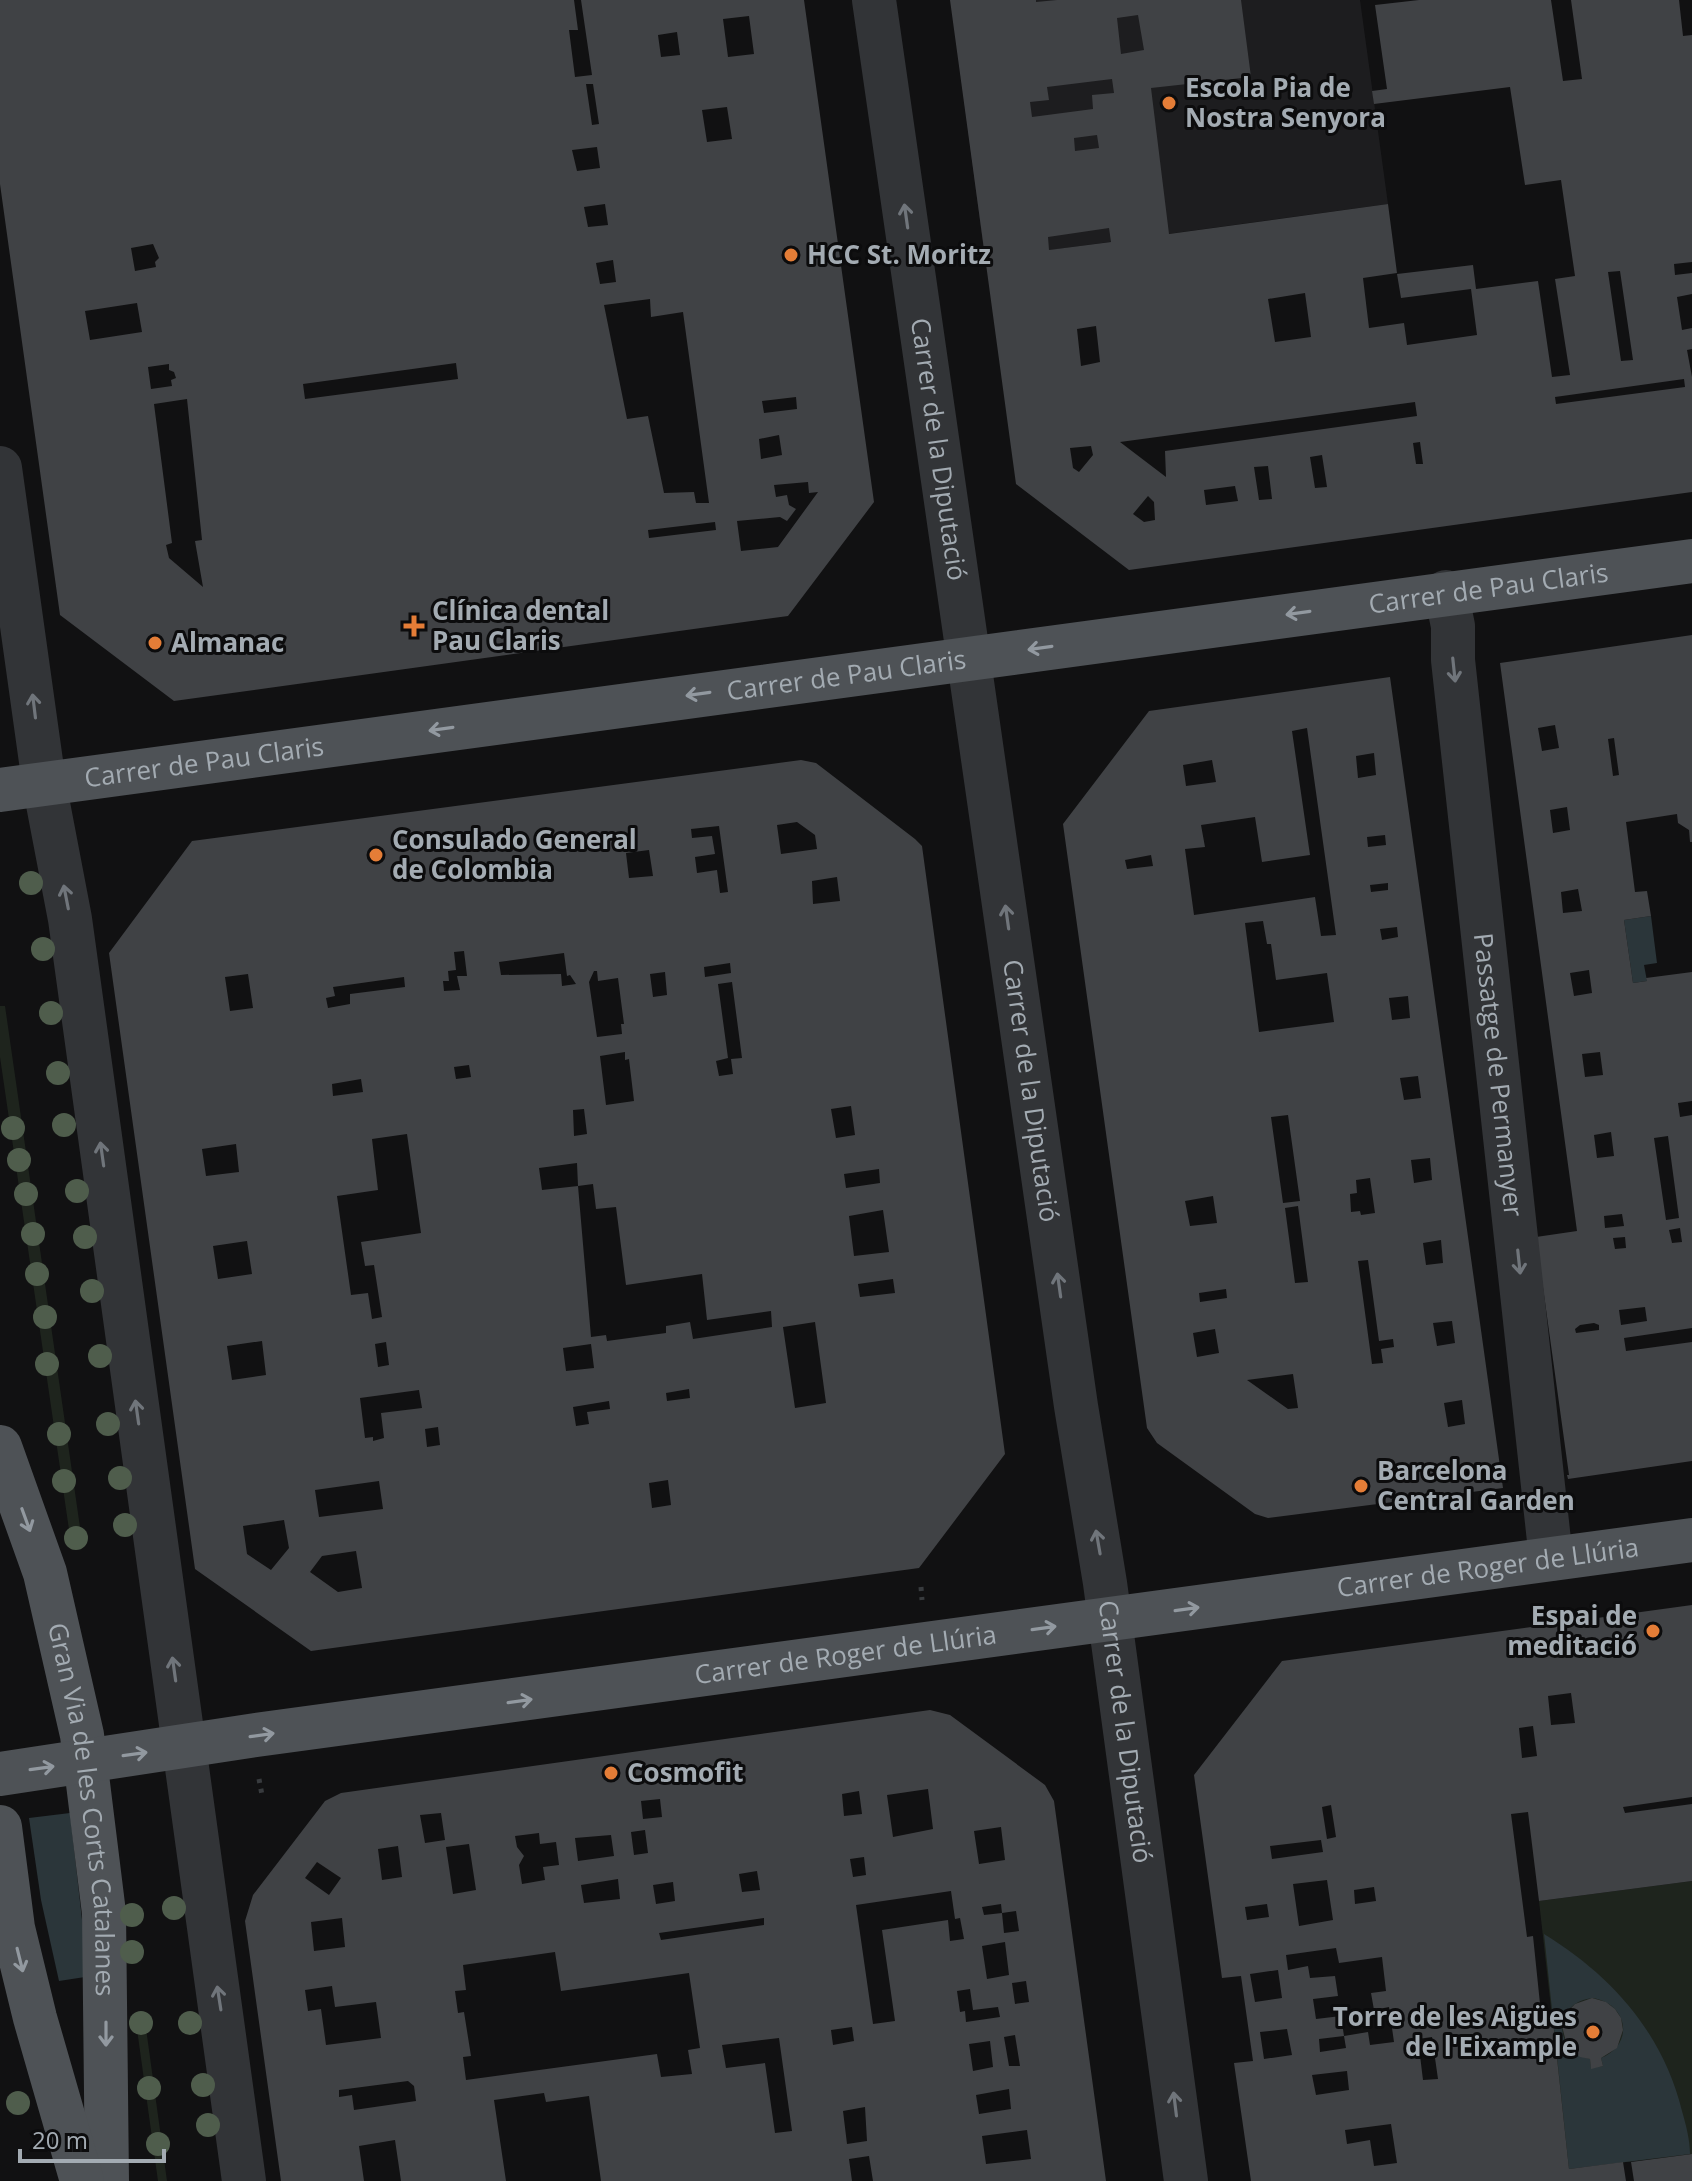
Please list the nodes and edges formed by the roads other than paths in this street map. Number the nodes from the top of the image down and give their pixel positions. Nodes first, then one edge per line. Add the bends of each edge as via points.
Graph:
1 (874, 0) edge
2 (0, 468) edge
3 (1692, 561) edge
4 (1446, 592) junction
5 (970, 657) junction
6 (44, 783) junction
7 (0, 790) edge
8 (0, 1447) edge
9 (1692, 1540) edge
10 (1551, 1559) junction
11 (1109, 1619) junction
12 (185, 1746) junction
13 (85, 1762) junction
14 (0, 1774) edge
15 (0, 1827) edge
16 (82, 2181) edge
17 (107, 2181) edge
18 (244, 2181) edge
19 (1186, 2181) edge

5 -> 1 street, Carrer de la Diputació
6 -> 2 street
3 - 4 main road, Carrer de Pau Claris
4 -> 5 main road, Carrer de Pau Claris
4 -> 10 street, Passatge de Permanyer
5 -> 6 main road, Carrer de Pau Claris
11 -> 5 street, Carrer de la Diputació
6 - 7 main road, Carrer de Pau Claris
12 -> 6 street via 70,919
8 -> 13 main road, Gran Via de les Corts Catalanes via 45,1573
9 - 10 main road, Carrer de Roger de Llúria
11 -> 10 main road, Carrer de Roger de Llúria
12 -> 11 main road, Carrer de Roger de Llúria
19 -> 11 street, Carrer de la Diputació
13 -> 12 main road, Carrer de Roger de Llúria
18 -> 12 street
14 -> 13 main road, Carrer de Roger de Llúria
13 -> 17 main road, Gran Via de les Corts Catalanes via 104,1913
15 -> 16 main road via 13,1928

